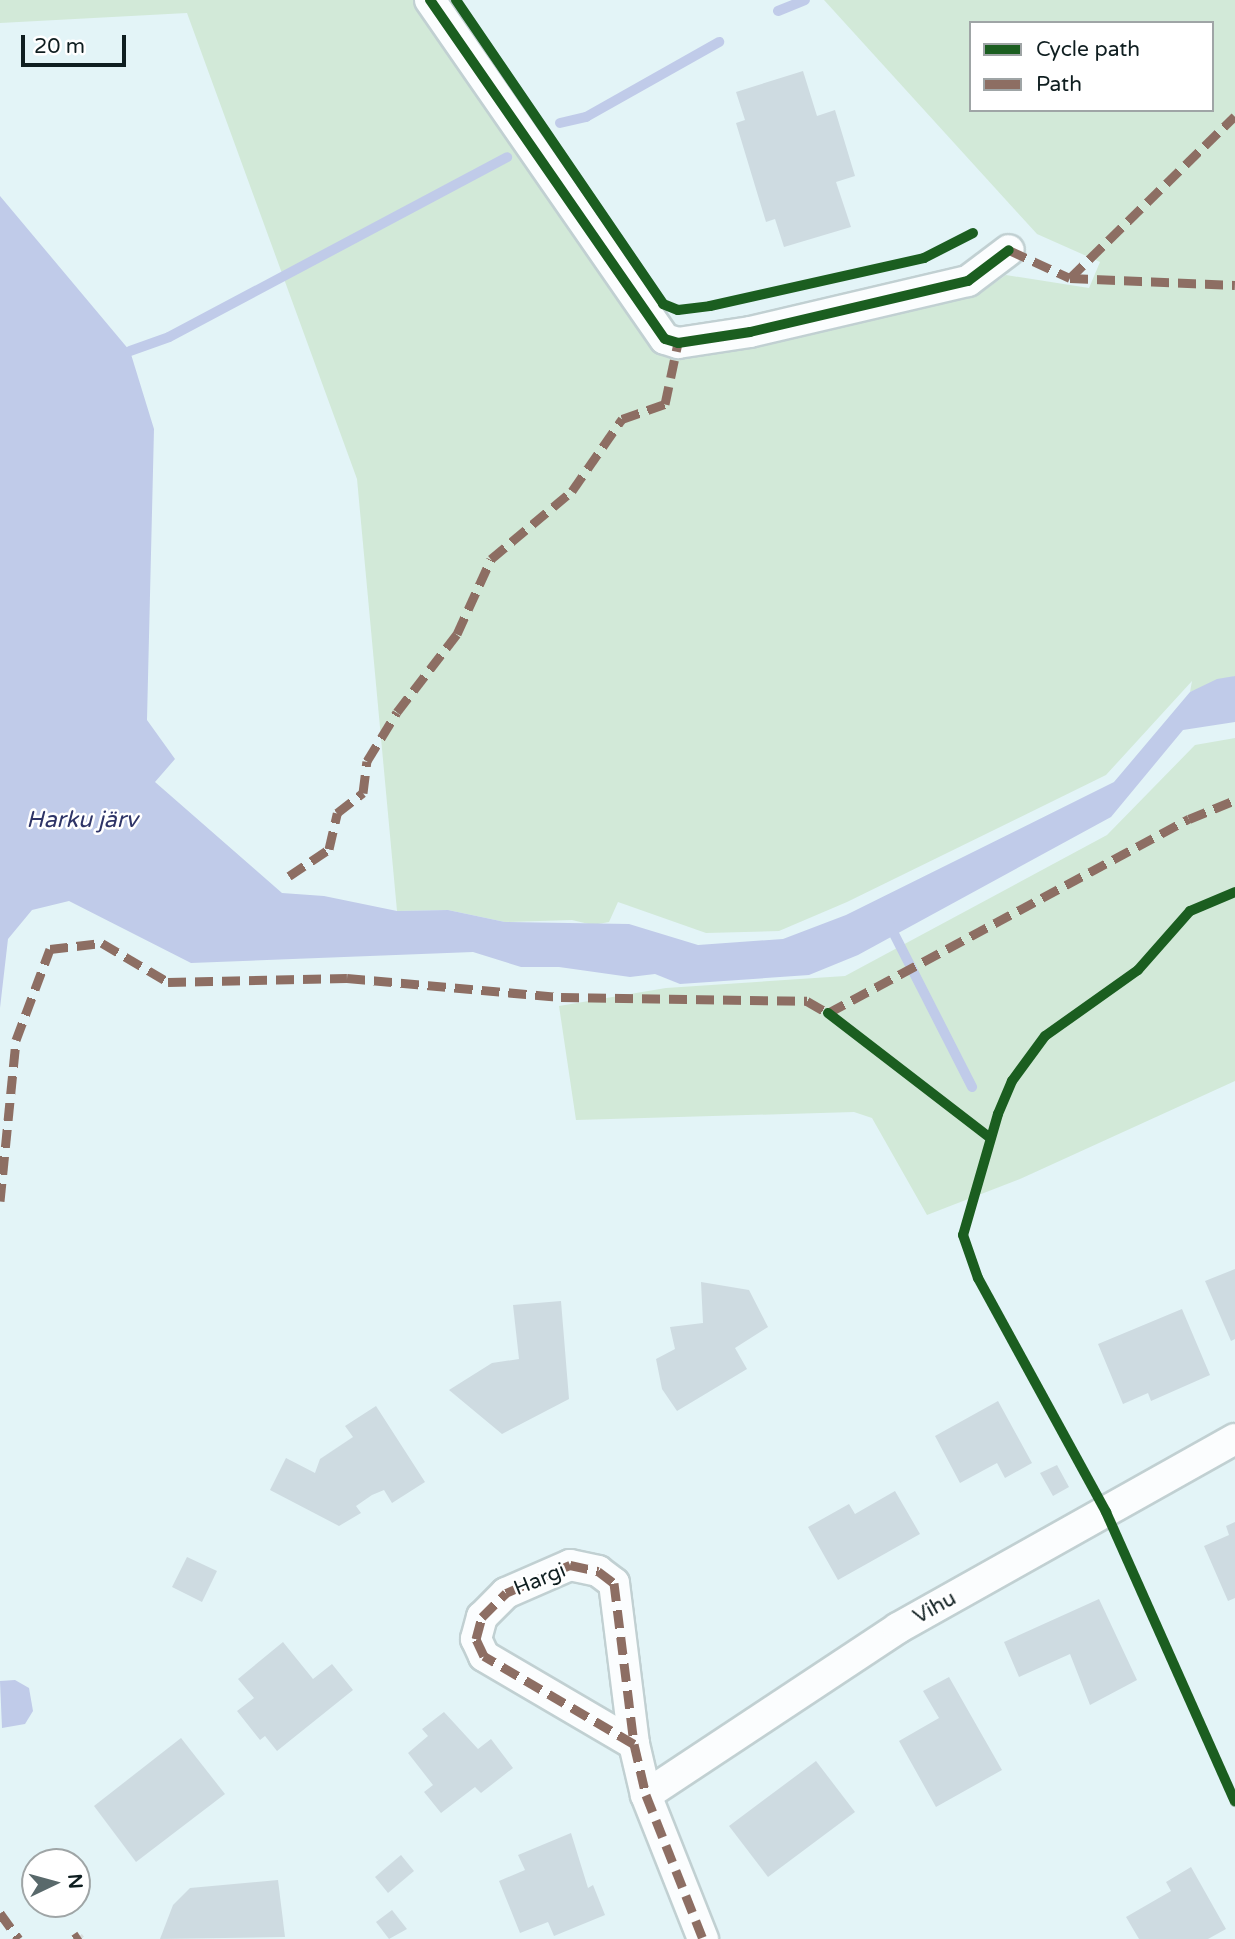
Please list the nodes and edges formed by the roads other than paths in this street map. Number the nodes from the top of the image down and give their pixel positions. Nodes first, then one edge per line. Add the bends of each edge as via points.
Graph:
1 (430, 0) edge
2 (1009, 250) dead end
3 (1235, 1439) edge
4 (634, 1744) junction
5 (646, 1795) junction
6 (703, 1939) edge

1 - 2 street via 665,339 678,343 750,332 968,281
3 - 5 street, Vihu via 898,1628
4 - 4 street, Hargi via 614,1583 598,1571 570,1565 506,1593 482,1617 476,1639 484,1656
4 - 5 street, Hargi
5 - 6 street, Hargi

